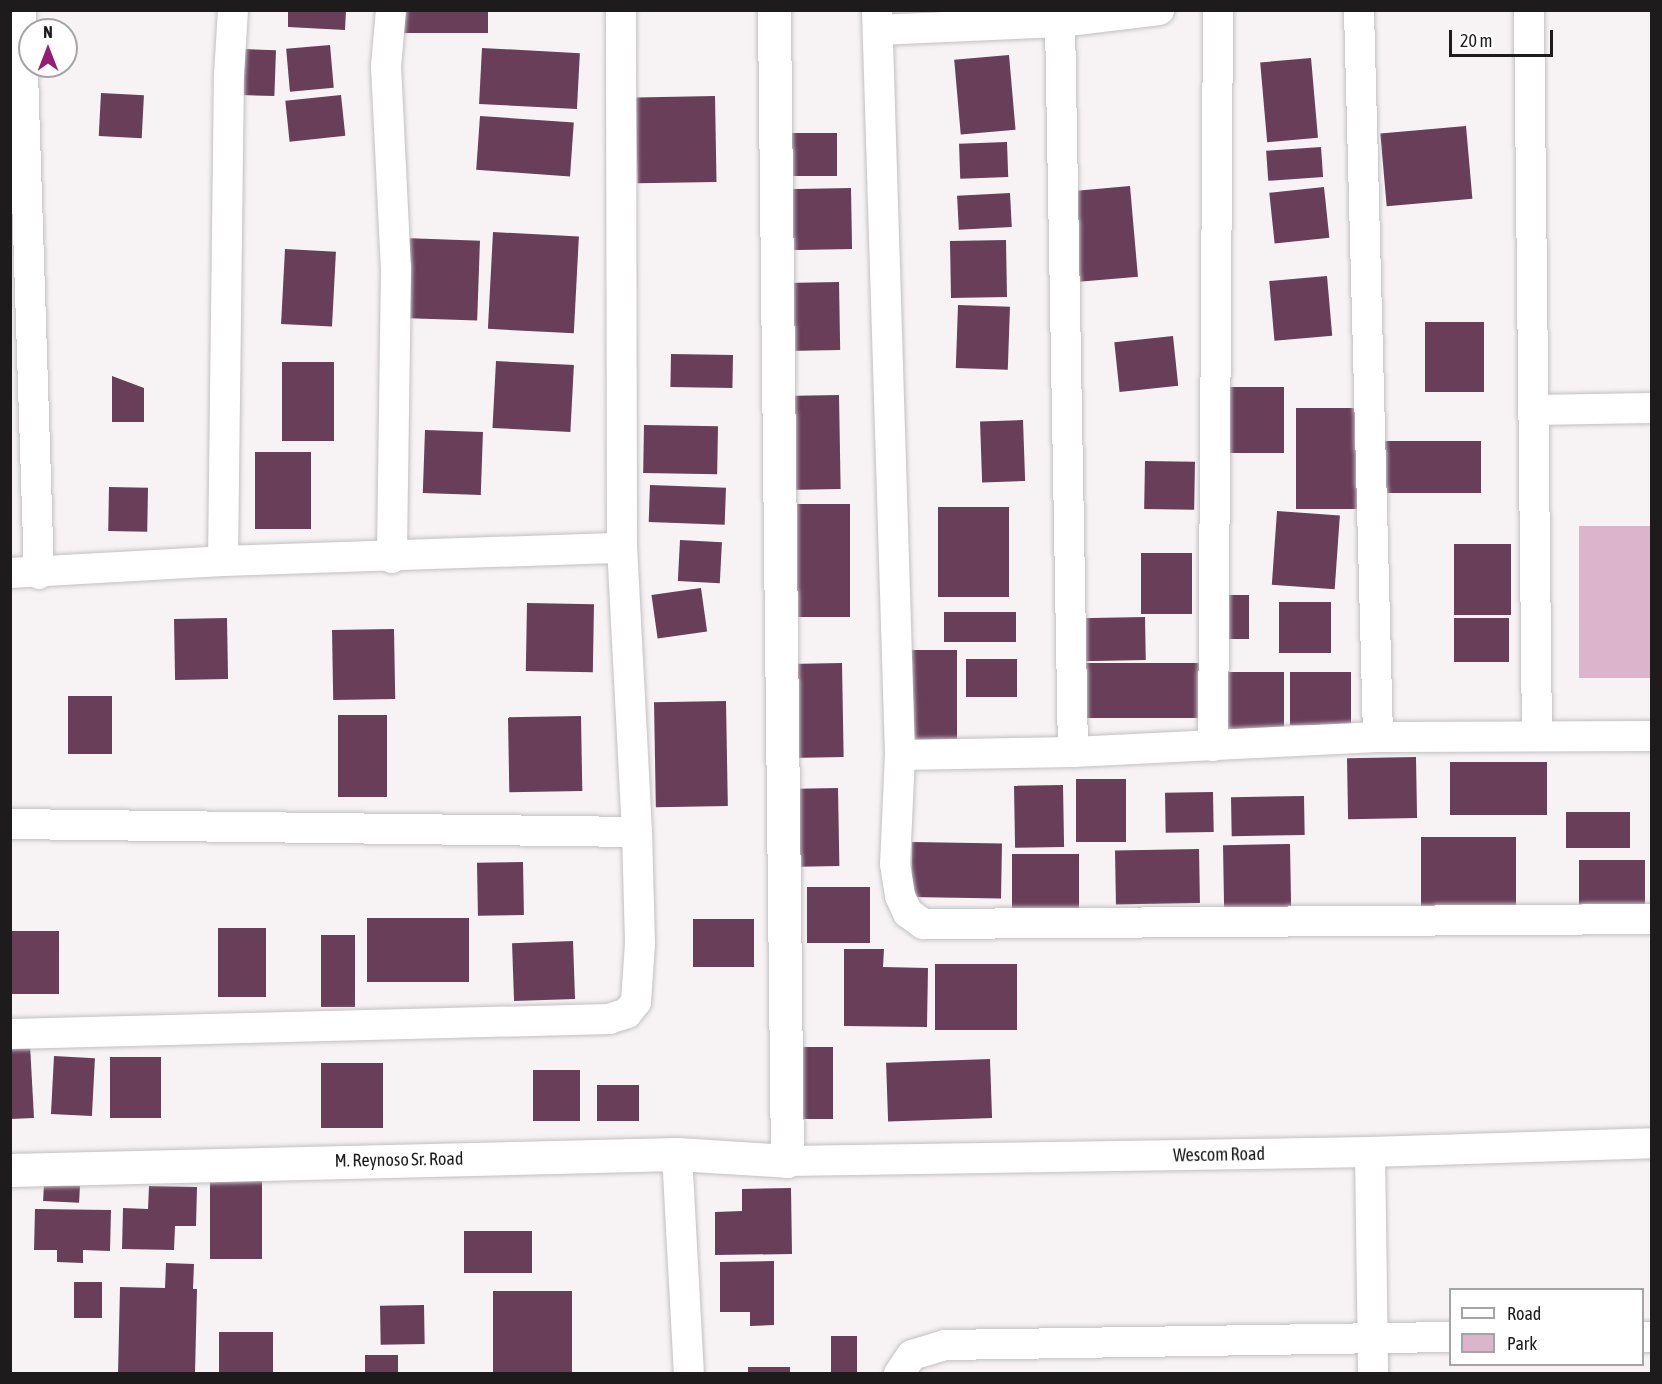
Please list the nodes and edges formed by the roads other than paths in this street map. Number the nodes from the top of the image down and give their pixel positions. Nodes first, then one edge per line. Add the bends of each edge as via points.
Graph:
1 (21, 10) edge
2 (233, 10) edge
3 (391, 10) edge
4 (621, 10) edge
5 (774, 10) edge
6 (1159, 10) edge
7 (1218, 10) edge
8 (1359, 10) edge
9 (1529, 10) edge
10 (877, 20) edge
11 (1060, 22) junction
12 (1652, 408) edge
13 (1533, 410) junction
14 (621, 548) junction
15 (392, 558) junction
16 (223, 561) junction
17 (25, 573) edge
18 (1537, 736) junction
19 (1652, 736) edge
20 (1377, 737) junction
21 (1213, 746) junction
22 (1073, 752) junction
23 (900, 755) junction
24 (10, 824) edge
25 (637, 832) junction
26 (1652, 919) edge
27 (10, 1034) edge
28 (1652, 1143) edge
29 (1370, 1152) junction
30 (677, 1154) junction
31 (787, 1161) junction
32 (10, 1170) edge
33 (1374, 1337) junction
34 (1449, 1337) edge
35 (689, 1374) edge
36 (899, 1374) edge
37 (1373, 1374) edge

1 - 17 street
2 - 16 street
3 - 15 street via 386,66 396,267
4 - 14 street
5 - 31 street
6 - 11 street
7 - 21 street
8 - 20 street
9 - 13 street
10 - 11 street
10 - 23 street
11 - 22 street
12 - 13 street
13 - 18 street
14 - 15 street
14 - 25 street
15 - 16 street
16 - 17 street
18 - 19 street
18 - 20 street
20 - 21 street
21 - 22 street
22 - 23 street
23 - 26 street via 895,864 900,896 908,913 923,924
24 - 25 street
25 - 27 street via 639,989 636,1002 627,1013 609,1019
28 - 29 street, Wescom Road
29 - 31 street, Wescom Road
29 - 33 street
30 - 31 street, M. Reynoso Sr. Road
30 - 32 street, M. Reynoso Sr. Road
30 - 35 street
33 - 34 street
33 - 36 street via 945,1345 912,1355
33 - 37 street

